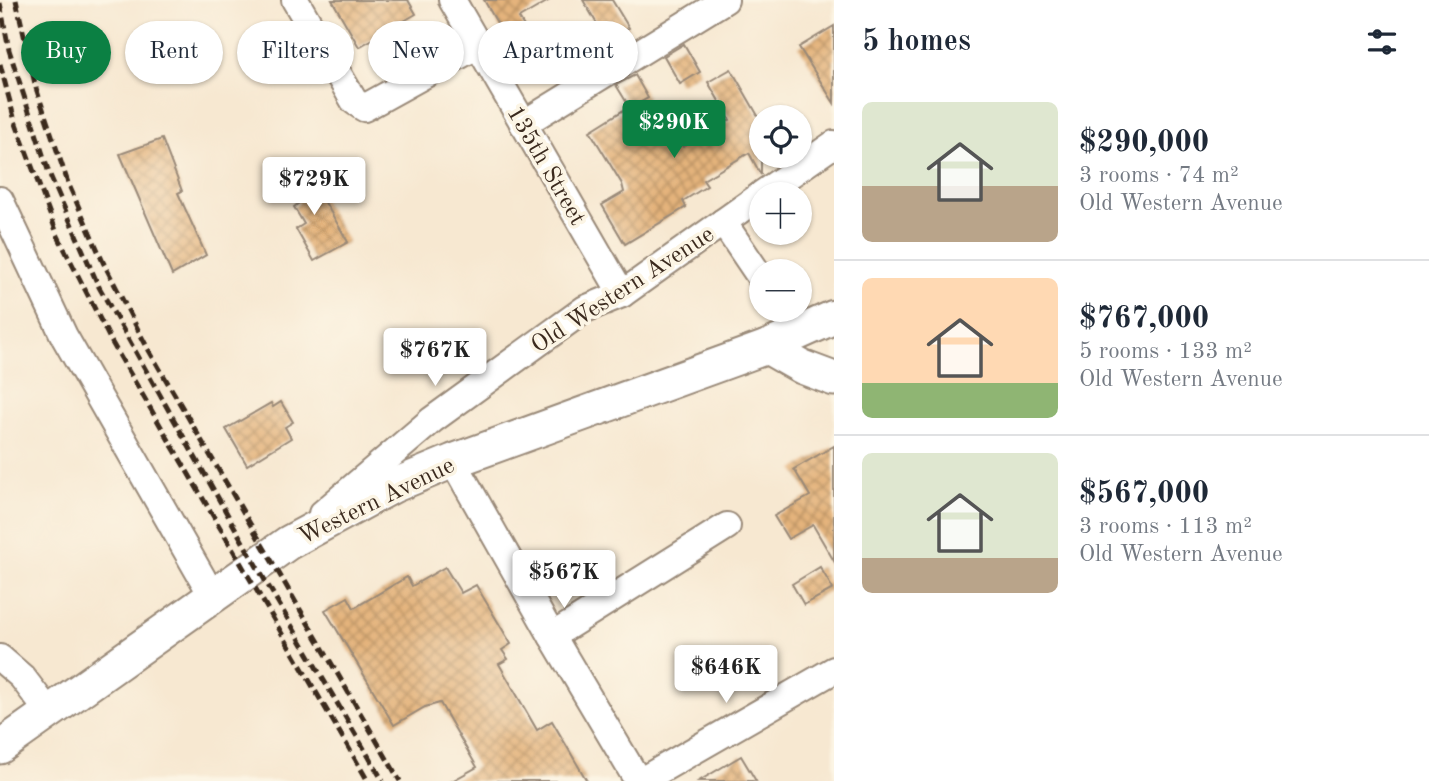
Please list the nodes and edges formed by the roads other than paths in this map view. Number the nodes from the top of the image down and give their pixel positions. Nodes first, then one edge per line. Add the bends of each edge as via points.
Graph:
1 (295, 0) edge
2 (452, 0) edge
3 (725, 0) edge
4 (478, 45) joint
5 (500, 84) edge
6 (523, 124) junction
7 (834, 144) edge
8 (780, 182) edge
9 (0, 200) edge
10 (749, 204) edge
11 (723, 222) junction
12 (749, 260) edge
13 (622, 294) junction
14 (834, 317) edge
15 (812, 319) edge
16 (789, 322) edge
17 (768, 346) junction
18 (834, 379) edge
19 (453, 461) junction
20 (727, 526) dead end
21 (288, 543) junction
22 (212, 596) junction
23 (552, 636) junction
24 (0, 658) edge
25 (834, 670) edge
26 (48, 711) junction
27 (0, 747) edge
28 (640, 781) edge

1 - 4 street via 354,101 364,108
2 - 4 street, 135th Street
3 - 6 street
5 - 6 street, 135th Street
6 - 13 street, 135th Street
7 - 8 street, Old Western Avenue
9 - 22 street via 64,336
10 - 11 street, Old Western Avenue
11 - 12 street
11 - 13 street, Old Western Avenue
13 - 21 street, Old Western Avenue via 585,309 432,420
14 - 15 main road, Western Avenue
16 - 17 main road, Western Avenue
17 - 18 main road via 802,367
17 - 19 main road, Western Avenue
19 - 21 main road, Western Avenue via 393,486
19 - 23 street
20 - 23 street
21 - 22 main road, Western Avenue
22 - 26 main road, Western Avenue
23 - 28 street
24 - 26 street via 22,677
25 - 28 street
26 - 27 main road, Western Avenue

